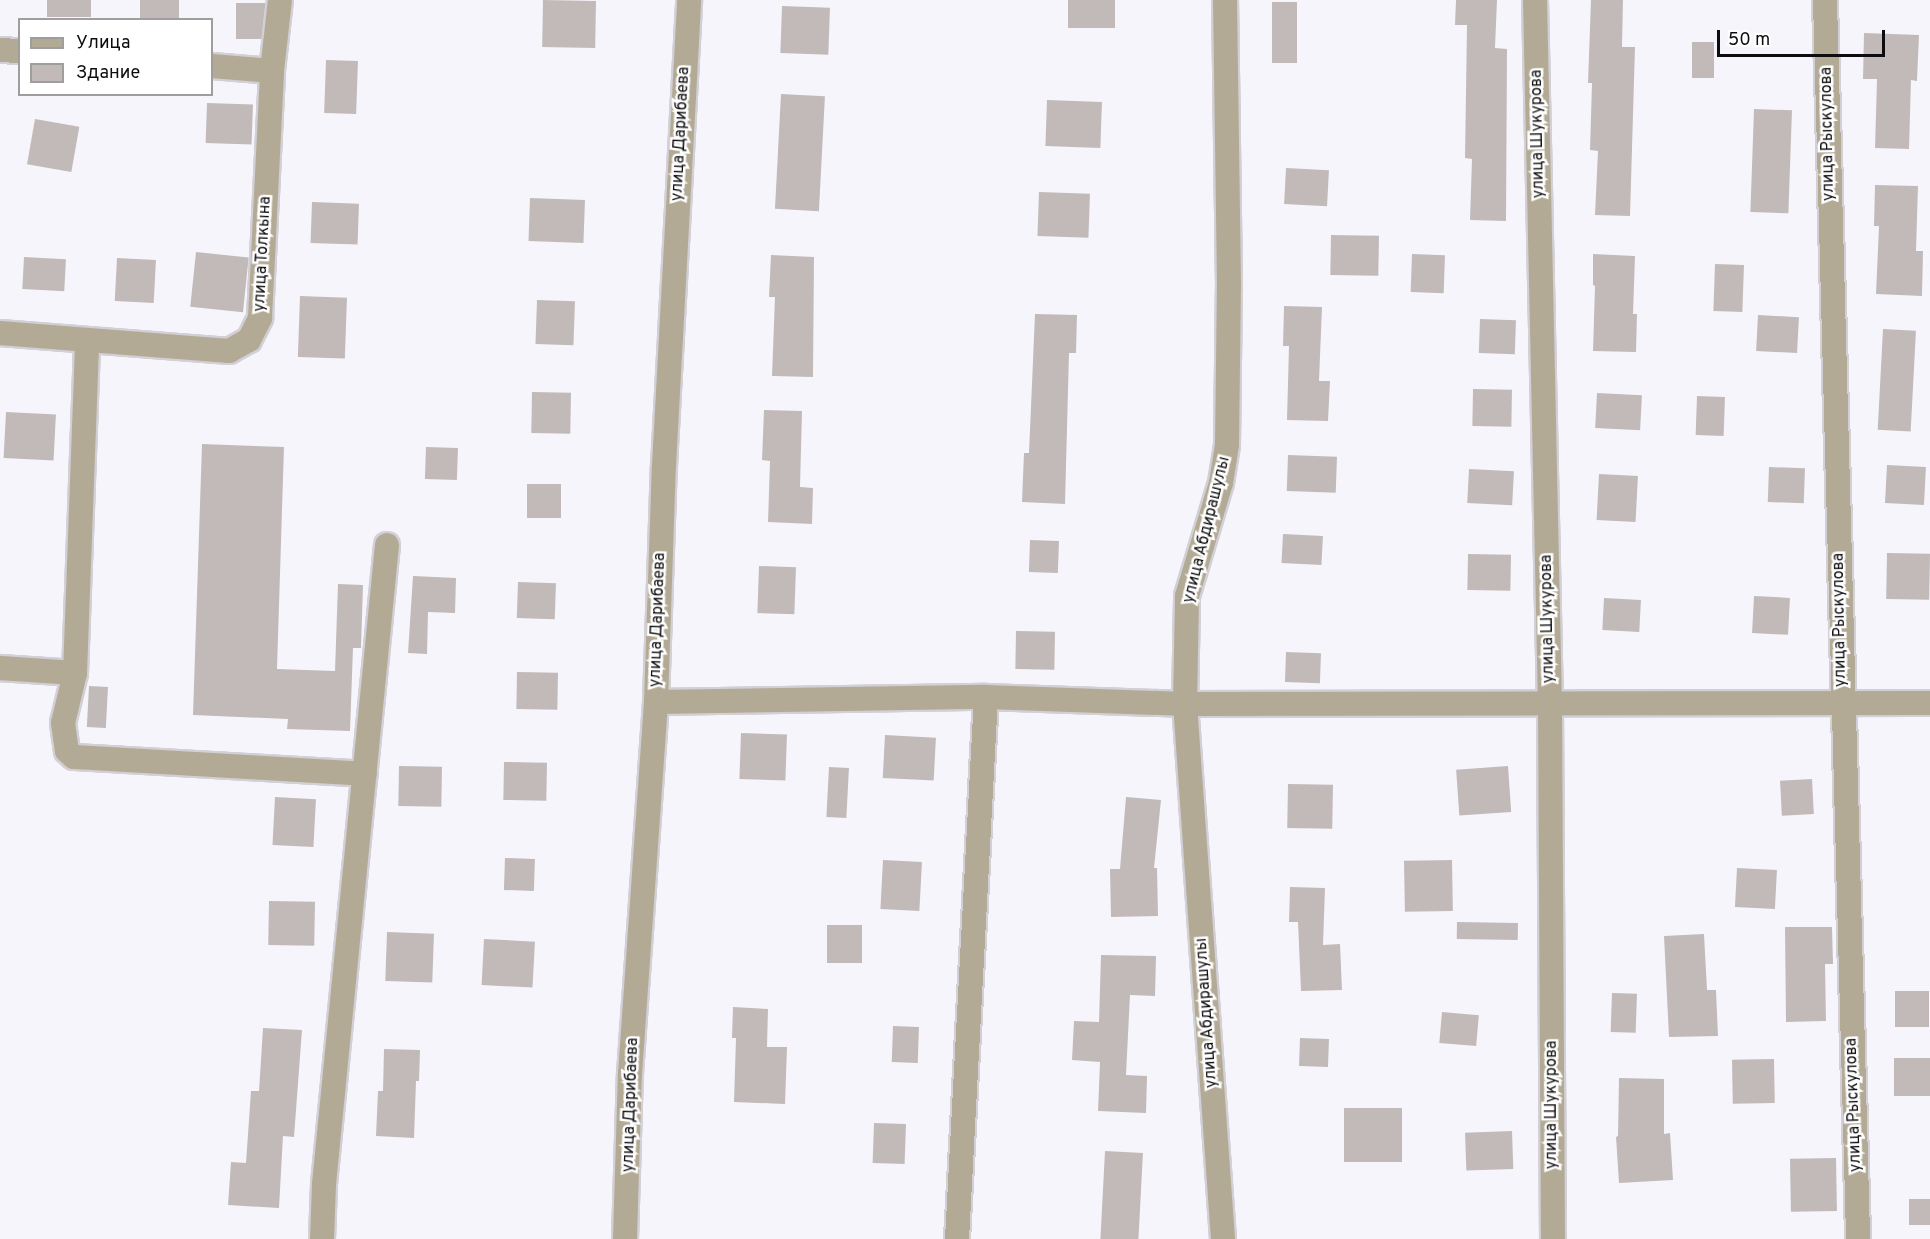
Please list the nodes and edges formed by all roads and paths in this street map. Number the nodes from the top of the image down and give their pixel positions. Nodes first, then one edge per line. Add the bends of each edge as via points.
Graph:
1 (280, 0) edge
2 (688, 0) edge
3 (1225, 0) edge
4 (1535, 0) edge
5 (1825, 0) edge
6 (0, 50) edge
7 (18, 51) edge
8 (213, 66) edge
9 (273, 71) junction
10 (0, 333) edge
11 (87, 341) junction
12 (387, 545) dead end
13 (0, 668) edge
14 (75, 673) junction
15 (986, 697) junction
16 (656, 702) junction
17 (1930, 703) edge
18 (1185, 704) junction
19 (1842, 704) junction
20 (1550, 705) junction
21 (365, 774) junction
22 (322, 1239) edge
23 (625, 1239) edge
24 (957, 1239) edge
25 (1223, 1239) edge
26 (1553, 1239) edge
27 (1858, 1239) edge

1 - 9 street, улица Толкына
2 - 16 street, улица Дарибаева
3 - 18 street, улица Абдирашулы via 1227,445 1221,483 1187,596
4 - 20 street, улица Шукурова
5 - 19 street, улица Рыскулова
6 - 7 street
8 - 9 street
9 - 11 street, улица Толкына via 260,318 249,340 229,351
10 - 11 street, улица Толкына
11 - 14 street
12 - 21 street
13 - 14 street
14 - 21 street via 63,723 67,751 74,757
15 - 16 street
15 - 18 street
15 - 24 street
16 - 23 street, улица Дарибаева via 630,1074
17 - 19 street
18 - 20 street
18 - 25 street, улица Абдирашулы
19 - 20 street
19 - 27 street, улица Рыскулова
20 - 26 street, улица Шукурова
21 - 22 street via 324,1184

